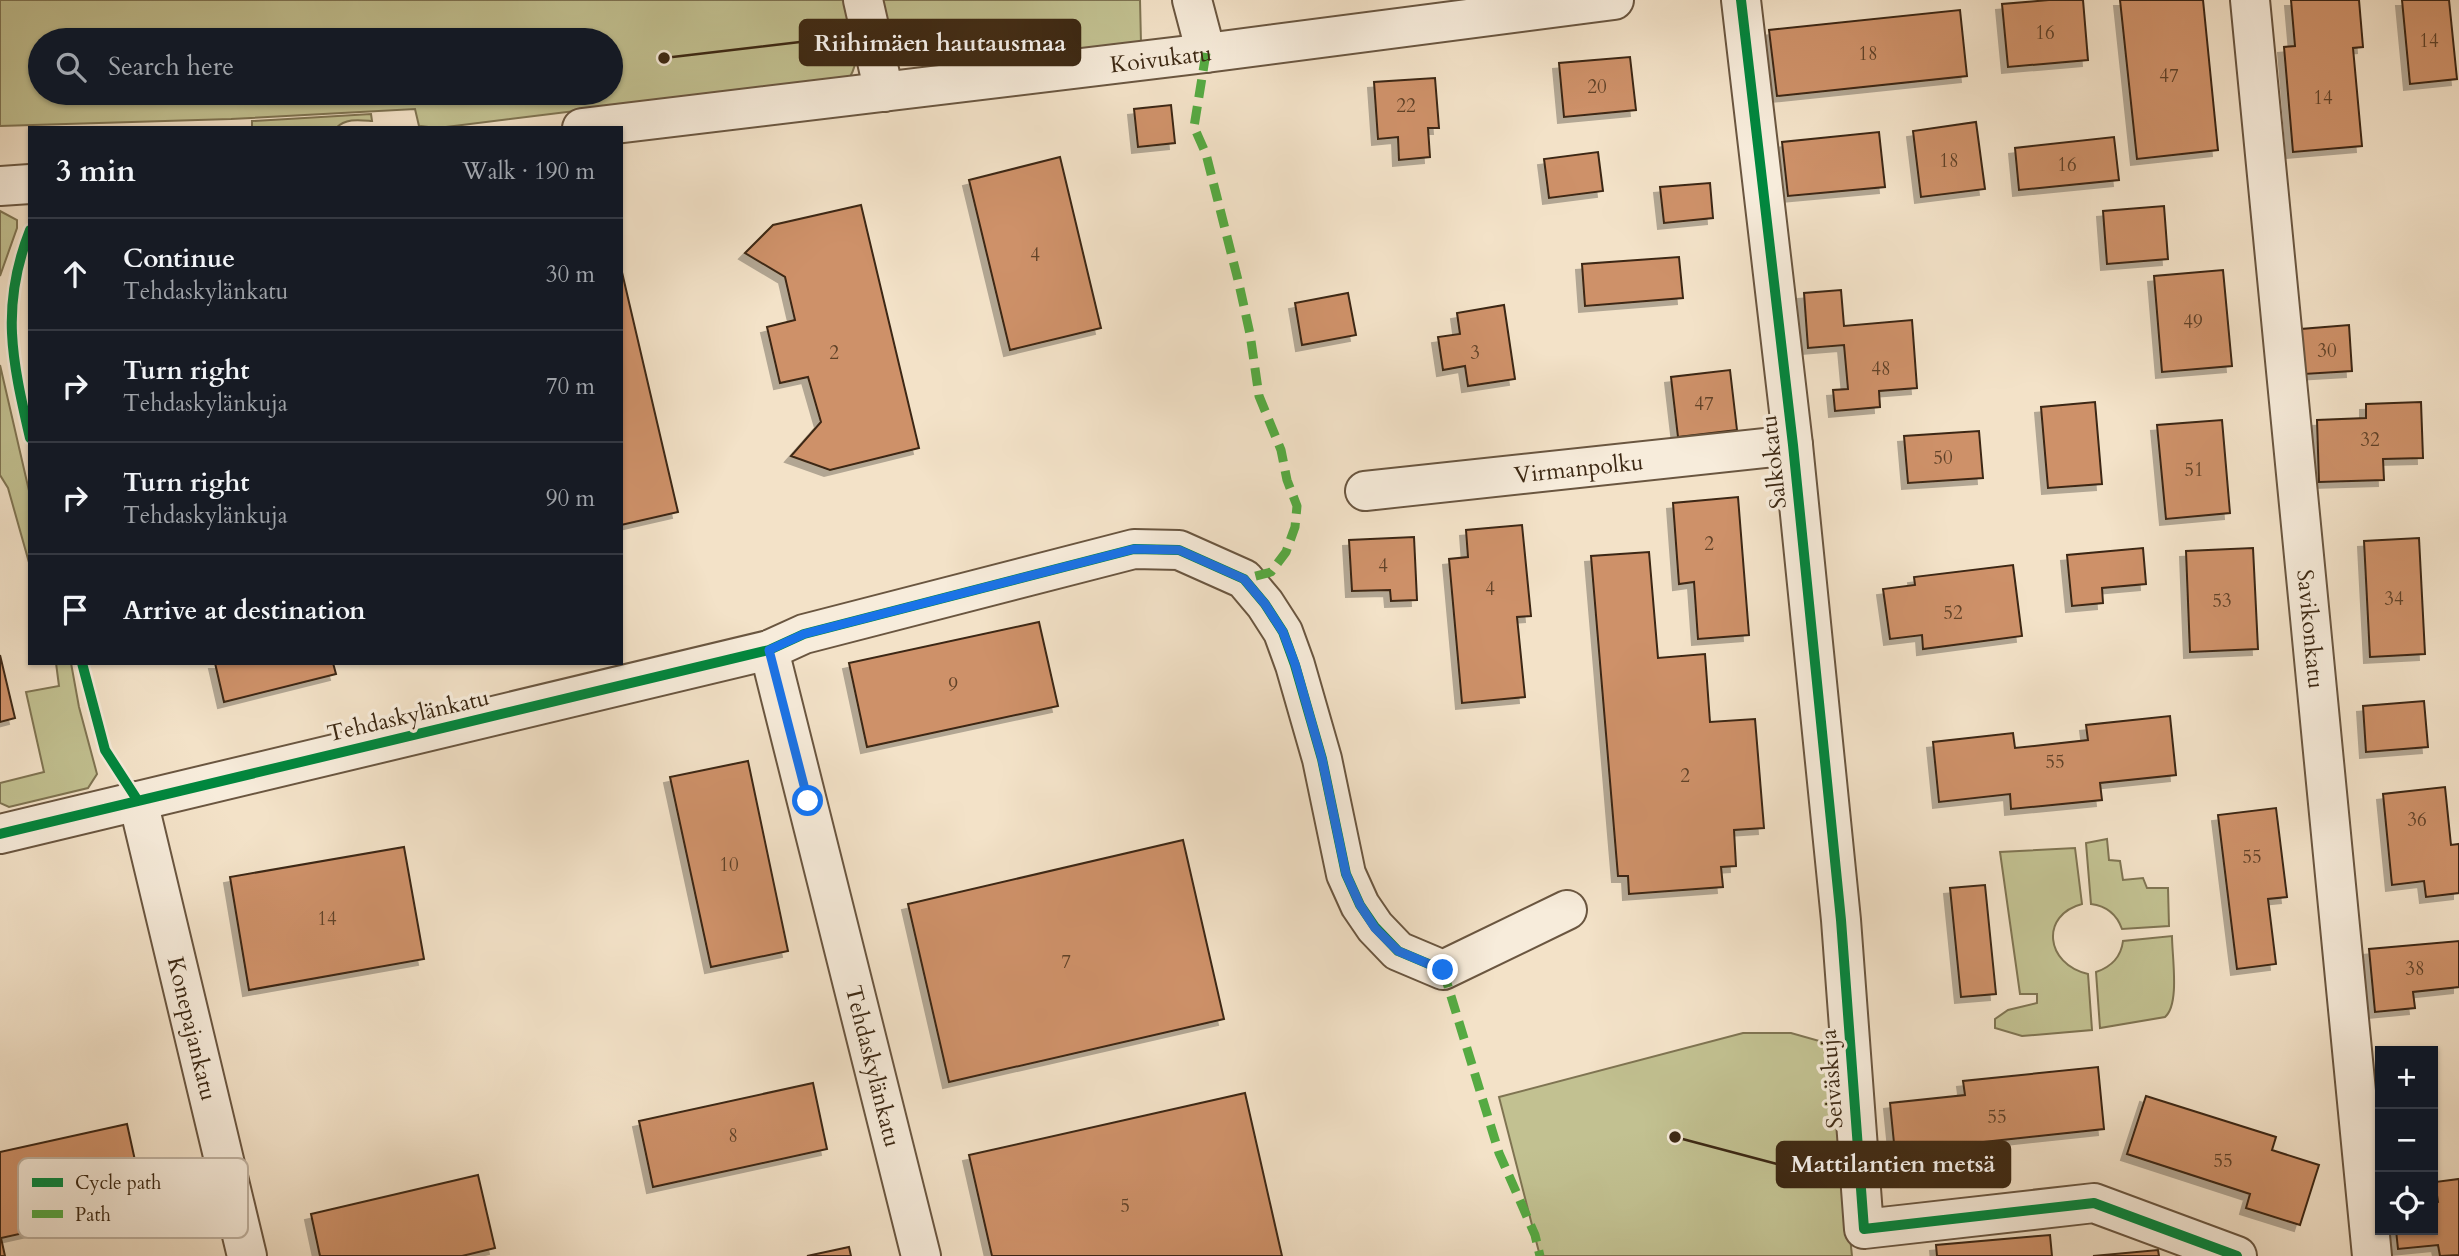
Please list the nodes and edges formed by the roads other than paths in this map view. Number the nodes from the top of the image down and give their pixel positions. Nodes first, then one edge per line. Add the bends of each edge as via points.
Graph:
1 (863, 0) edge
2 (1192, 0) edge
3 (1614, 0) edge
4 (1741, 0) edge
5 (2250, 0) edge
6 (1206, 53) junction
7 (884, 92) junction
8 (599, 126) edge
9 (28, 184) edge
10 (0, 186) edge
11 (1793, 445) junction
12 (1366, 491) dead end
13 (769, 650) junction
14 (138, 801) junction
15 (0, 834) edge
16 (1567, 910) dead end
17 (1841, 920) joint
18 (224, 1158) edge
19 (243, 1238) edge
20 (247, 1256) edge
21 (921, 1256) edge
22 (2237, 1256) edge
23 (2372, 1256) edge

1 - 7 street
2 - 6 street
3 - 6 street, Koivukatu
4 - 11 street, Salkokatu
5 - 23 street, Savikonkatu
6 - 7 street, Koivukatu
7 - 8 street, Koivukatu
9 - 10 street
11 - 12 street, Virmanpolku
11 - 17 street, Salkokatu
13 - 14 street, Tehdaskylänkatu
13 - 16 street via 804,634 1134,549 1179,550 1244,579 1283,632 1322,759 1346,874 1375,928 1398,951 1443,970
13 - 21 street, Tehdaskylänkatu
14 - 15 street, Tehdaskylänkatu
14 - 18 street, Konepajankatu
17 - 22 street, Seiväskuja via 1864,1229 2094,1203
19 - 20 street, Konepajankatu

